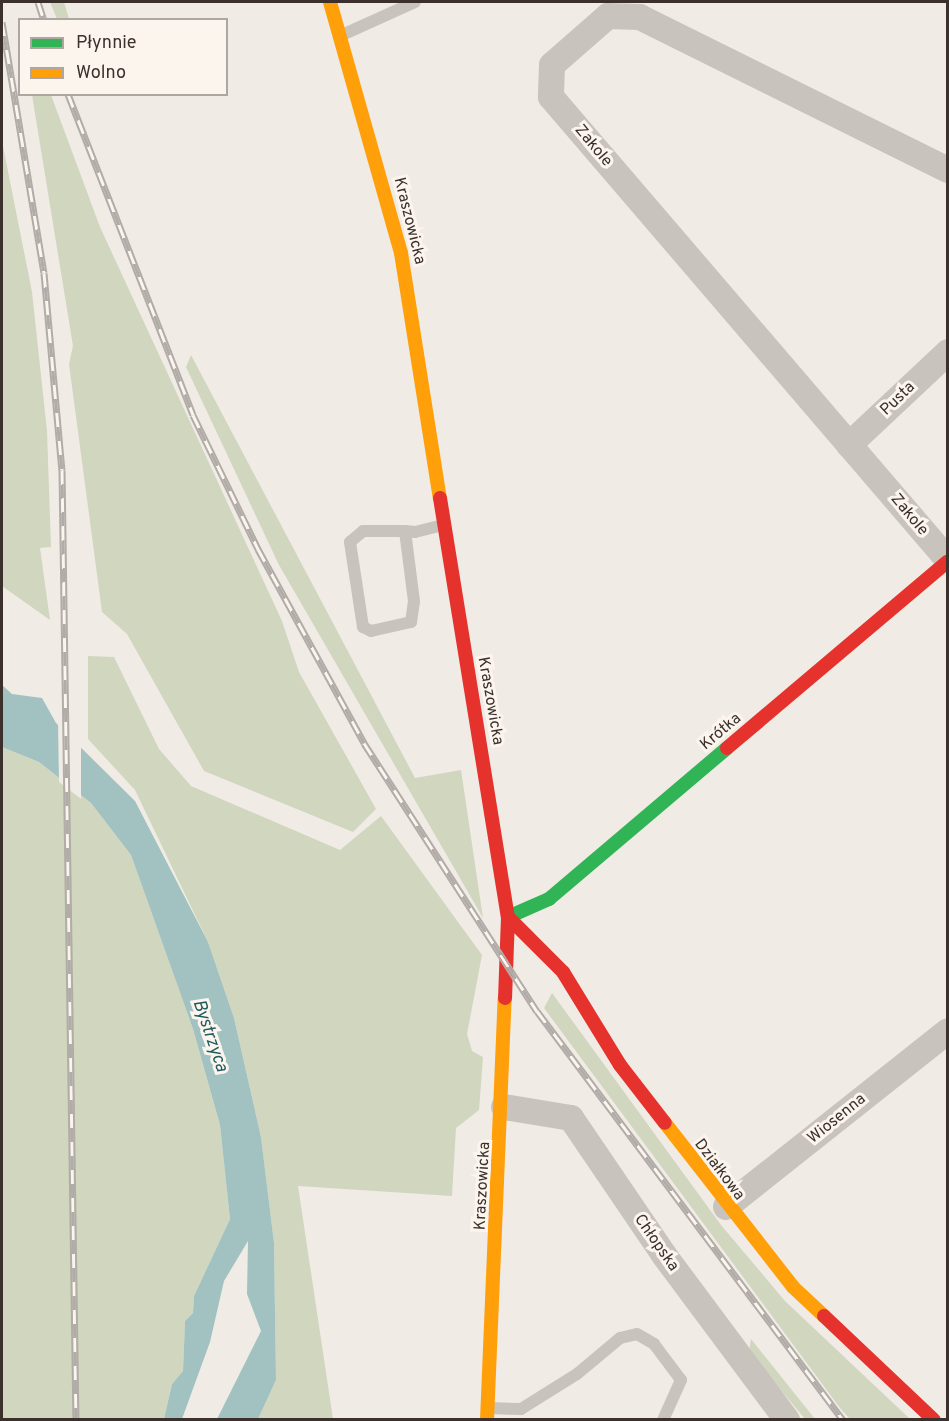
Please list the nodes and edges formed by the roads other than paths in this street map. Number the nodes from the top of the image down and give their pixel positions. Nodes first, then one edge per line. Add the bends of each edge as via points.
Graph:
1 (330, 2) edge
2 (415, 2) edge
3 (644, 9) edge
4 (342, 35) junction
5 (948, 170) edge
6 (948, 352) edge
7 (849, 445) junction
8 (443, 525) junction
9 (405, 531) junction
10 (948, 561) edge
11 (508, 917) junction
12 (948, 1031) edge
13 (504, 1107) junction
14 (726, 1207) junction
15 (488, 1414) edge
16 (663, 1419) edge
17 (787, 1419) edge
18 (934, 1419) edge

1 - 4 street, Kraszowicka
2 - 4 lane
3 - 5 street, Zakole
3 - 7 street, Zakole via 608,16 552,65 551,97
4 - 8 street, Kraszowicka via 397,236
6 - 7 street, Pusta
7 - 10 street, Zakole
8 - 9 lane
8 - 11 street, Kraszowicka
9 - 9 lane via 363,531 350,542 363,627 371,631 411,622 414,601
10 - 11 street, Krótka via 549,899
11 - 13 street, Kraszowicka
11 - 14 street, Działkowa via 562,972 584,1016
12 - 14 street, Wiosenna
13 - 15 street, Kraszowicka
13 - 17 street, Chłopska via 571,1118 699,1304
14 - 18 street, Działkowa via 793,1287
15 - 16 lane via 521,1409 577,1374 620,1338 637,1334 654,1344 681,1380

